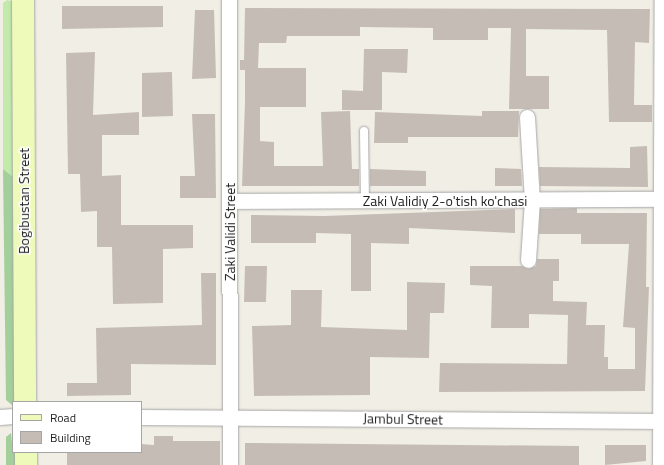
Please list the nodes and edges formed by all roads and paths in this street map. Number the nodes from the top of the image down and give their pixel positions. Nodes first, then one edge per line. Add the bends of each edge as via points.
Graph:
1 (23, 0) edge
2 (229, 0) edge
3 (662, 0) edge
4 (527, 117) dead end
5 (364, 131) dead end
6 (660, 199) junction
7 (532, 200) junction
8 (230, 201) junction
9 (365, 201) junction
10 (528, 260) dead end
11 (25, 401) edge
12 (0, 416) edge
13 (12, 416) edge
14 (142, 417) edge
15 (230, 417) junction
16 (662, 421) edge
17 (26, 453) edge
18 (26, 465) edge
19 (230, 465) edge
20 (660, 465) edge

1 - 11 street, Bogibustan Street
2 - 8 street, Zaki Validi Street
3 - 6 street
4 - 7 street
5 - 9 lane
6 - 7 street, Zaki Validiy 2-o'tish ko'chasi
6 - 16 street
7 - 9 street, Zaki Validiy 2-o'tish ko'chasi
7 - 10 street
8 - 9 street, Zaki Validiy 2-o'tish ko'chasi
8 - 15 street, Zaki Validi Street
12 - 13 street
14 - 15 street, Jambul Street
15 - 16 street, Jambul Street
15 - 19 street, Zaki Validi Street
16 - 20 street
17 - 18 street

